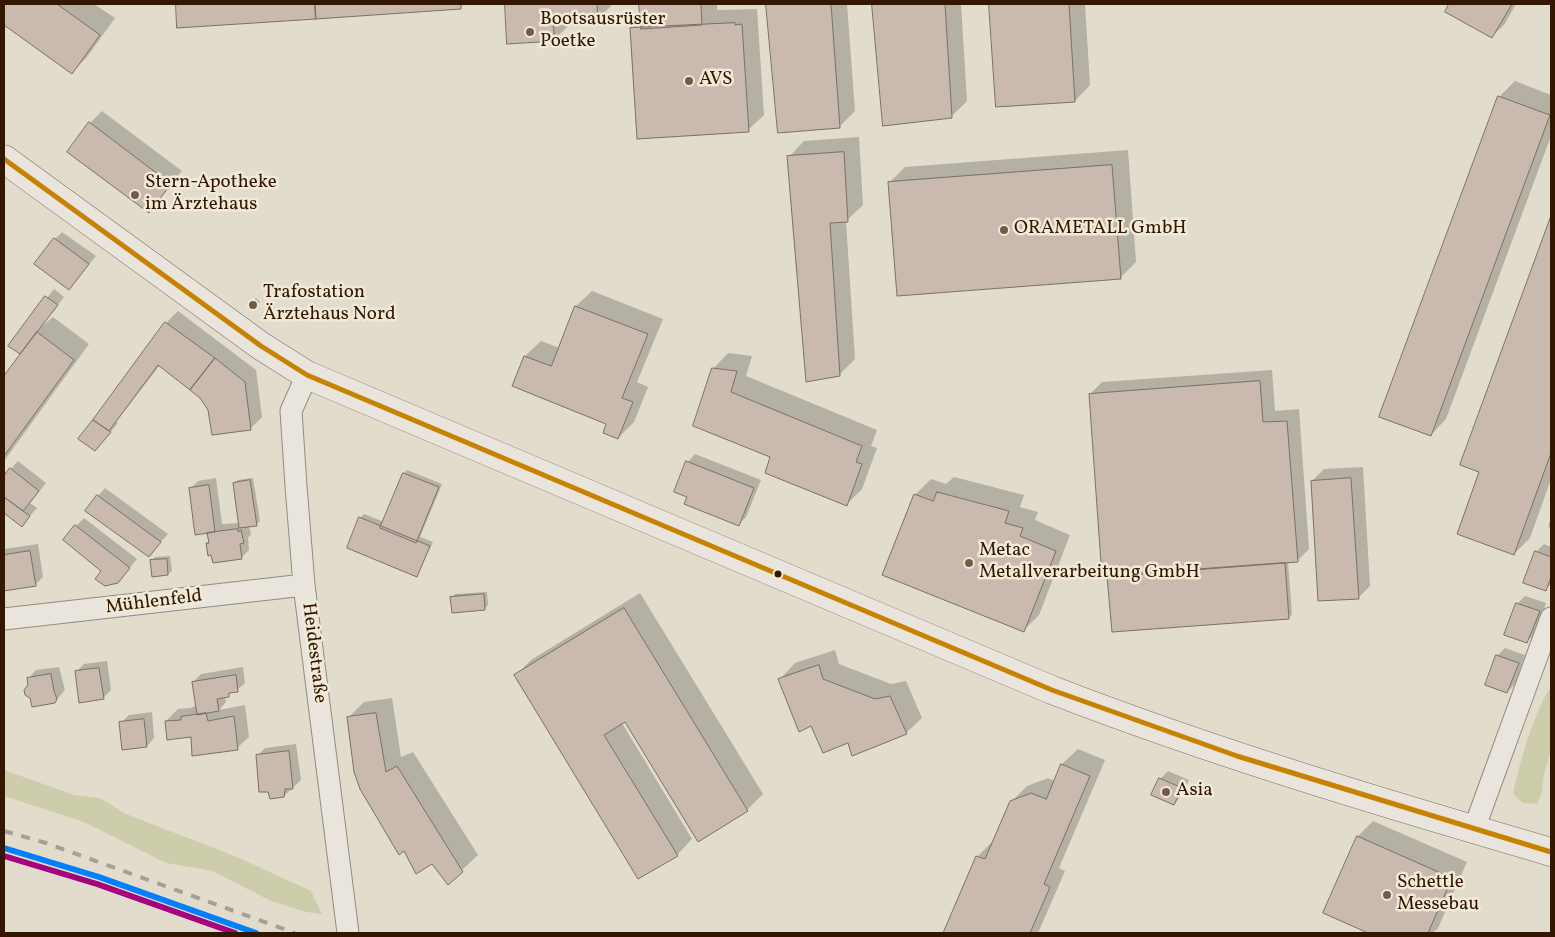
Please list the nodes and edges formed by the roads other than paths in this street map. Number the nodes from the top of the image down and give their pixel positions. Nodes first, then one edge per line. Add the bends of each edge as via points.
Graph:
1 (4, 159) edge
2 (307, 375) junction
3 (304, 585) junction
4 (1551, 618) edge
5 (4, 619) edge
6 (1474, 829) junction
7 (1551, 852) edge
8 (348, 933) edge

1 - 2 main road via 260,346
2 - 3 street, Heidestraße via 291,411
2 - 6 main road via 1103,710 1323,784
3 - 5 street, Mühlenfeld
3 - 8 street, Heidestraße
4 - 6 street
6 - 7 main road

